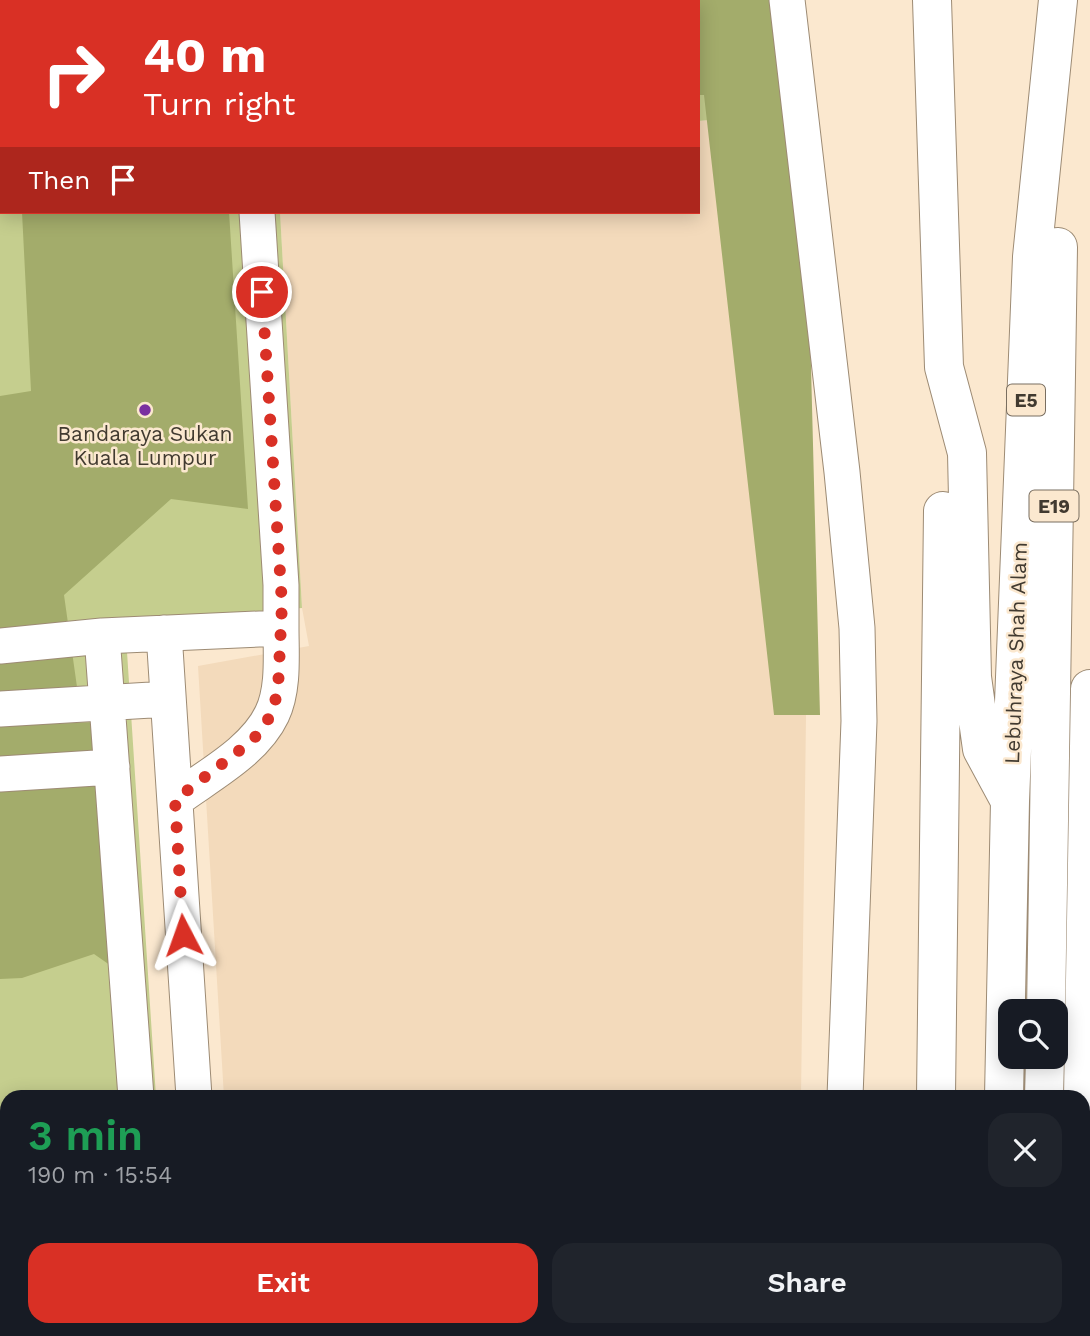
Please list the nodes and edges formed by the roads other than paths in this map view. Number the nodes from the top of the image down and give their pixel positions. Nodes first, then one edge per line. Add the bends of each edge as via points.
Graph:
1 (787, 0) edge
2 (932, 0) edge
3 (1060, 0) edge
4 (257, 214) edge
5 (944, 366) junction
6 (281, 628) junction
7 (164, 633) junction
8 (102, 636) junction
9 (0, 646) edge
10 (1090, 689) edge
11 (168, 699) junction
12 (107, 703) junction
13 (0, 709) edge
14 (111, 767) junction
15 (0, 774) edge
16 (175, 800) junction
17 (1010, 801) junction
18 (1046, 999) edge
19 (1045, 1069) edge
20 (135, 1090) edge
21 (194, 1090) edge
22 (845, 1090) edge
23 (936, 1090) edge
24 (1004, 1090) edge
25 (1044, 1090) edge
26 (1083, 1090) edge

1 - 22 lane via 857,628 859,721
2 - 5 highway
3 - 17 highway, Lebuhraya Shah Alam / E5 via 1032,257
3 - 18 highway, E19
4 - 6 lane
5 - 17 highway via 967,453 972,677 982,749
5 - 23 highway
6 - 7 lane
6 - 16 lane via 272,714 253,740
7 - 8 lane
7 - 11 lane
8 - 9 lane
8 - 12 lane
10 - 26 highway
11 - 12 lane
11 - 16 lane
12 - 13 lane
12 - 14 lane
14 - 15 lane
14 - 20 lane
16 - 21 lane
17 - 24 highway, Lebuhraya Shah Alam / E5
19 - 25 highway

